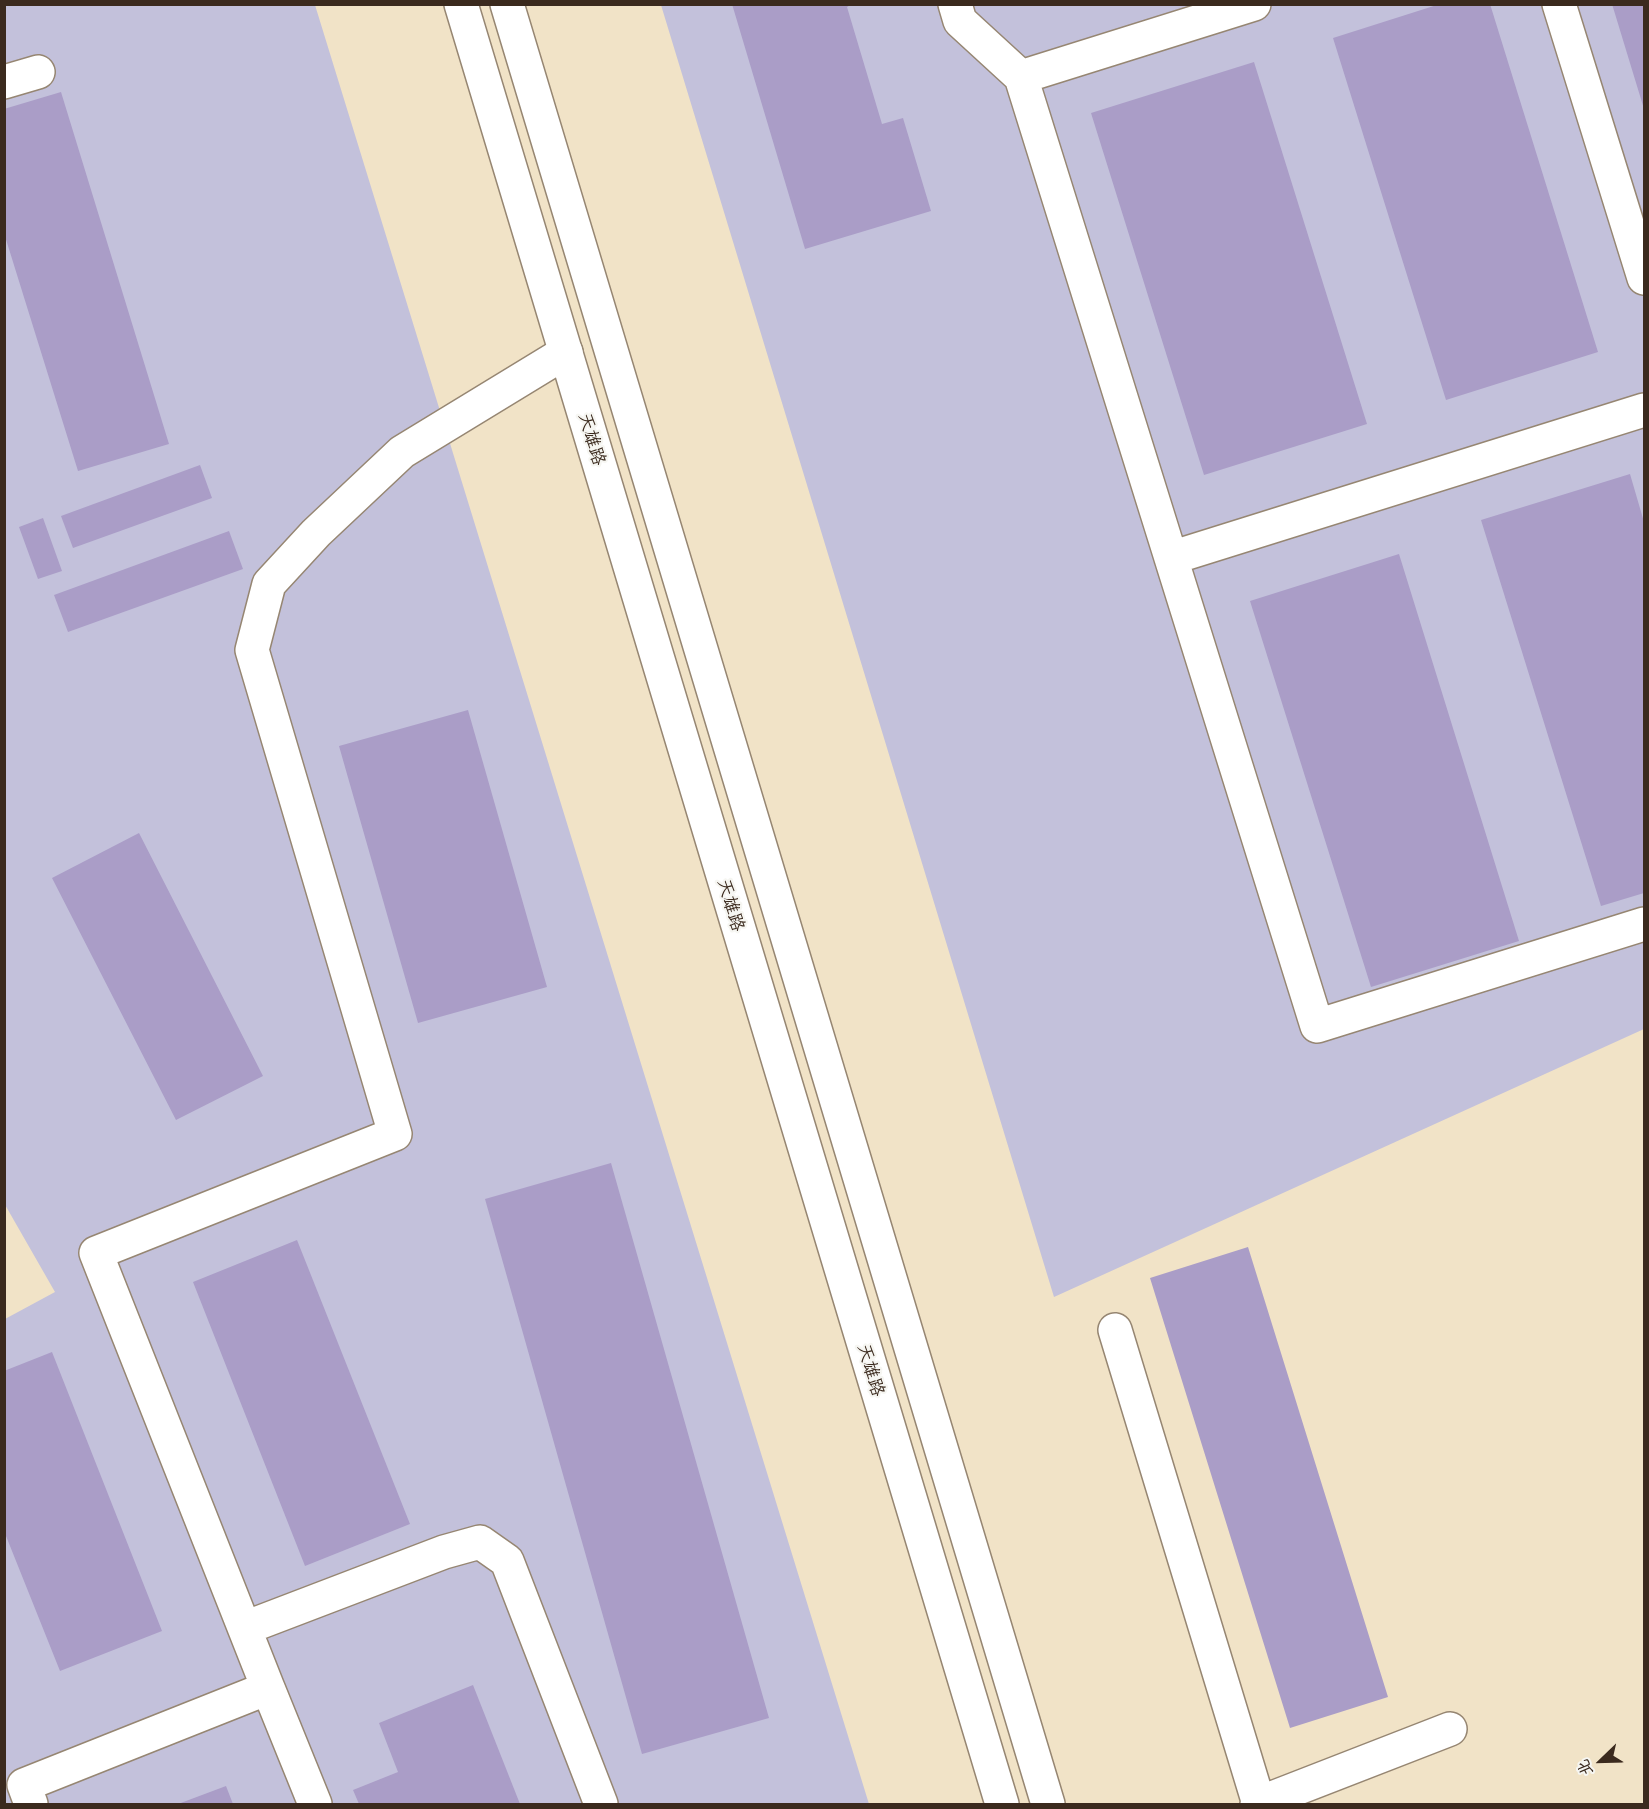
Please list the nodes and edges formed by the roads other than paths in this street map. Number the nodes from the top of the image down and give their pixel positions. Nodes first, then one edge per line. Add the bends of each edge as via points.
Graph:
1 (461, 4) edge
2 (507, 4) edge
3 (956, 4) edge
4 (1254, 4) edge
5 (1559, 4) edge
6 (38, 72) dead end
7 (1021, 77) junction
8 (4, 82) edge
9 (1644, 278) edge
10 (566, 352) junction
11 (1644, 411) edge
12 (1171, 558) junction
13 (1644, 924) edge
14 (1115, 1330) dead end
15 (245, 1628) junction
16 (268, 1688) junction
17 (1450, 1729) dead end
18 (31, 1804) edge
19 (315, 1804) edge
20 (601, 1804) edge
21 (1002, 1804) edge
22 (1048, 1804) edge
23 (1258, 1804) edge

1 - 10 main road, 天雄路
2 - 22 main road
3 - 7 main road via 960,21
4 - 7 main road
5 - 9 main road
6 - 8 main road
7 - 12 main road
10 - 15 main road via 402,452 316,533 269,584 252,650 395,1134 96,1252
10 - 21 main road, 天雄路
11 - 12 main road
12 - 13 main road via 1317,1026
14 - 23 main road
15 - 16 main road
15 - 20 main road via 480,1542 507,1561
16 - 18 main road via 24,1785
16 - 19 main road
17 - 23 main road

